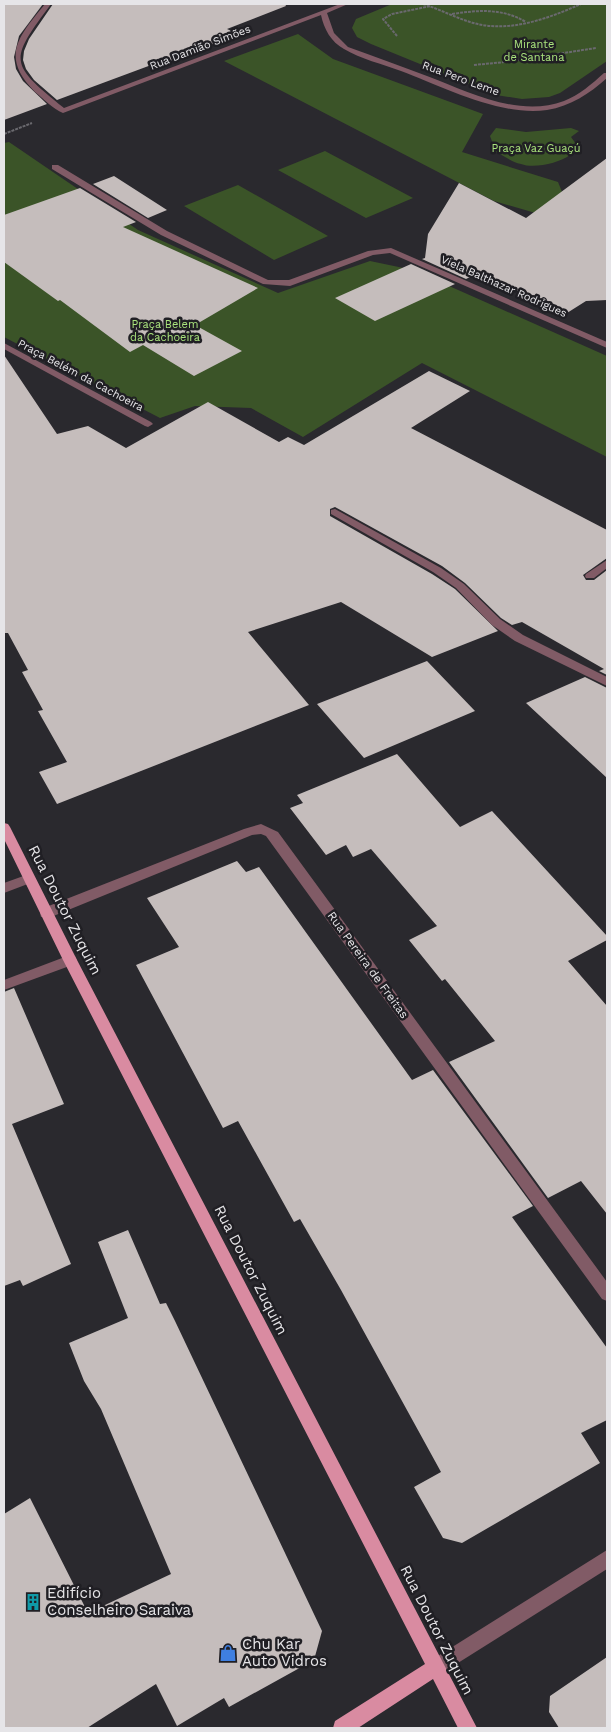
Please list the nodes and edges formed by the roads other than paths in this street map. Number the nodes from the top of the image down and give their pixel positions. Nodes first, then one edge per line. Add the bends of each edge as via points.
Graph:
1 (48, 4) edge
2 (345, 4) edge
3 (324, 13) junction
4 (607, 75) edge
5 (55, 167) dead end
6 (607, 344) edge
7 (4, 346) edge
8 (148, 424) dead end
9 (335, 512) dead end
10 (607, 563) edge
11 (590, 576) dead end
12 (607, 682) edge
13 (4, 827) edge
14 (29, 879) junction
15 (4, 888) edge
16 (46, 913) junction
17 (70, 960) junction
18 (4, 985) edge
19 (607, 1294) edge
20 (607, 1559) edge
21 (436, 1667) junction
22 (342, 1728) edge
23 (468, 1728) edge

1 - 3 street, Rua Damião Simões via 25,28 14,48 14,64 22,78 63,111
2 - 3 street, Rua Damião Simões
3 - 4 street, Rua Pero Leme via 326,26 333,38 346,48 488,101 518,108 561,105 576,99
5 - 6 street, Viela Balthazar Rodrigues via 164,234 266,282 290,283 371,253 391,250
7 - 8 street, Praça Belém da Cachoeira
9 - 12 street via 437,570 460,586 496,622 518,638
10 - 11 street
13 - 14 main road, Rua Doutor Zuquim
14 - 15 street
14 - 16 main road, Rua Doutor Zuquim
16 - 17 main road, Rua Doutor Zuquim
16 - 19 street, Rua Pereira de Freitas via 258,828 268,830
17 - 18 street
17 - 21 main road, Rua Doutor Zuquim
20 - 21 street
21 - 22 main road
21 - 23 main road, Rua Doutor Zuquim

